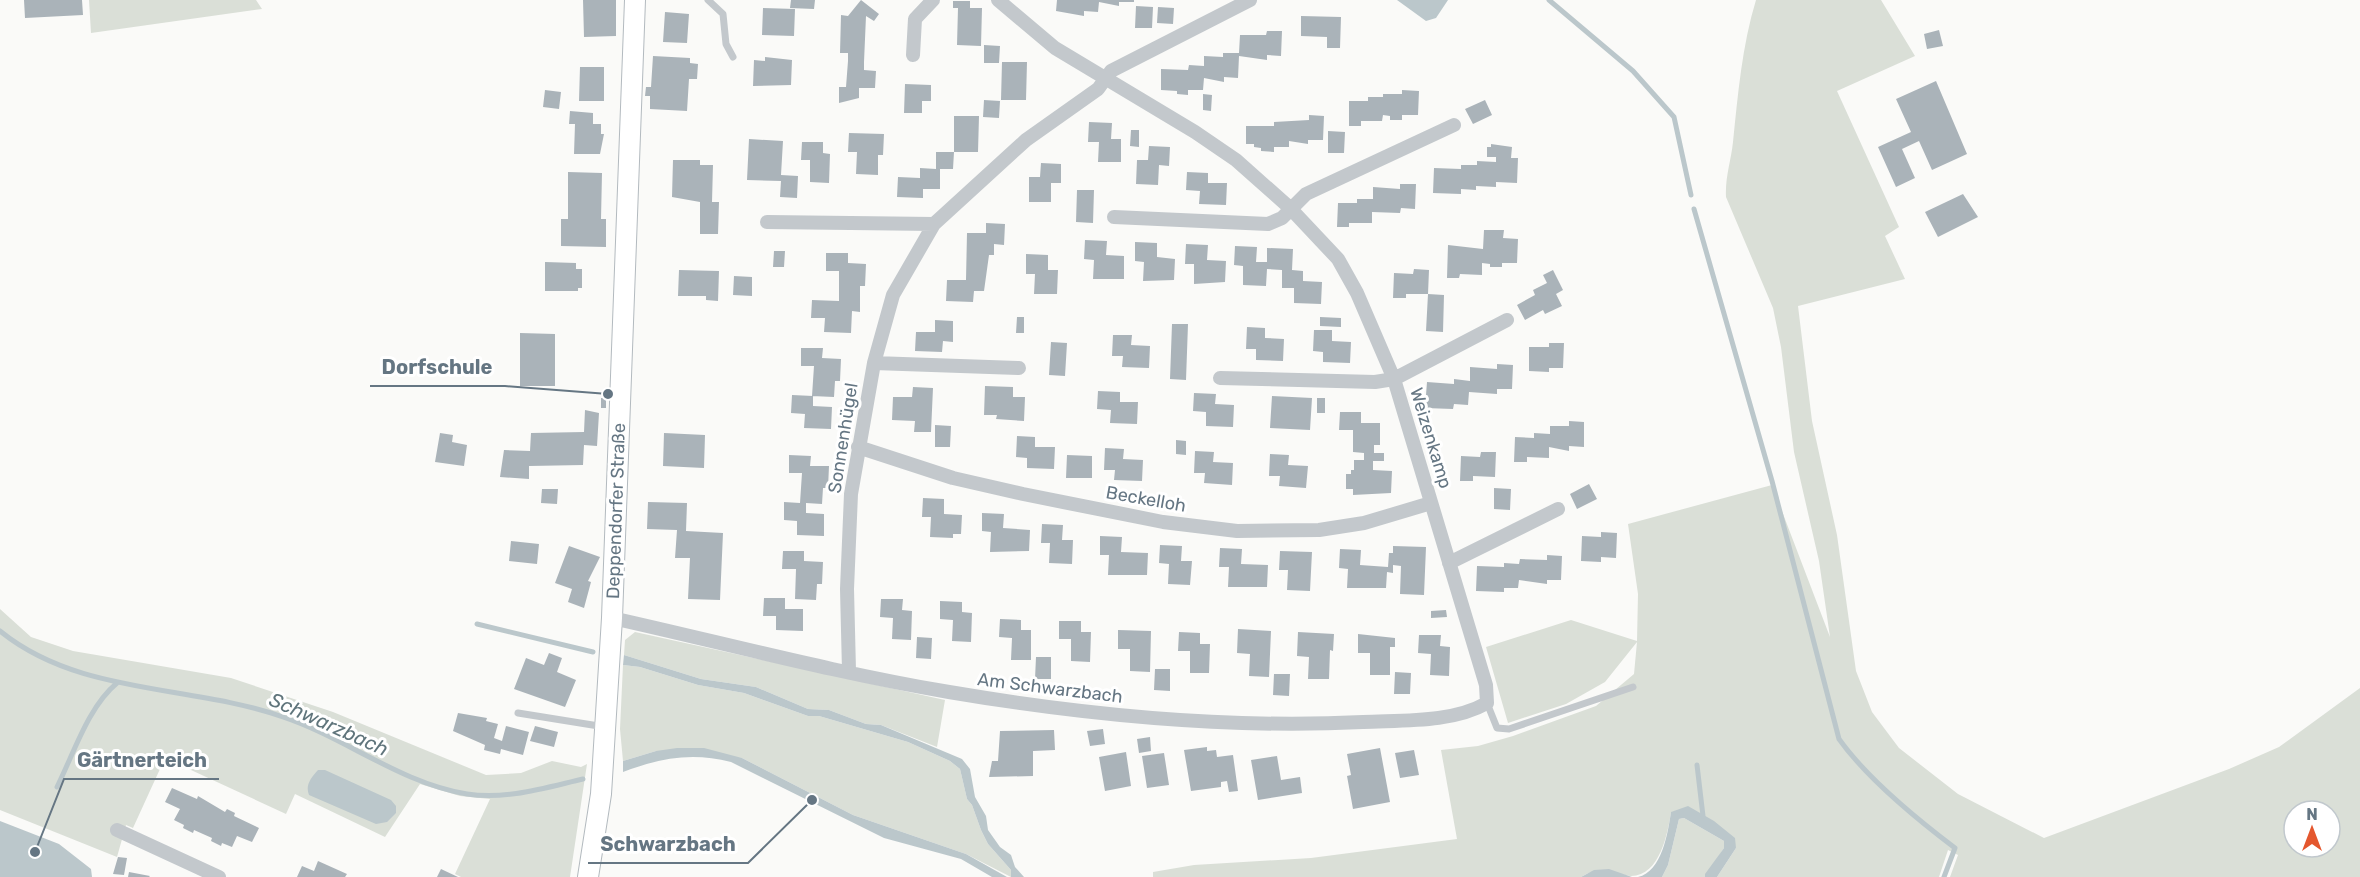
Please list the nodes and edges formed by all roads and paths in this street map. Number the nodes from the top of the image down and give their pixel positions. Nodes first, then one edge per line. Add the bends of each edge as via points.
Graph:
1 (635, 0) edge
2 (708, 0) edge
3 (933, 0) edge
4 (998, 0) edge
5 (1250, 0) edge
6 (913, 56) dead end
7 (733, 57) dead end
8 (1105, 80) junction
9 (1454, 125) dead end
10 (1290, 208) junction
11 (1114, 218) dead end
12 (767, 222) dead end
13 (934, 224) junction
14 (1507, 320) dead end
15 (874, 363) junction
16 (1019, 368) dead end
17 (1220, 378) dead end
18 (1394, 379) junction
19 (858, 447) junction
20 (1431, 503) junction
21 (1558, 510) dead end
22 (1449, 563) junction
23 (612, 618) junction
24 (849, 671) junction
25 (1633, 687) dead end
26 (1487, 703) junction
27 (518, 713) dead end
28 (606, 728) junction
29 (117, 830) dead end
30 (219, 877) edge
31 (588, 877) edge

1 - 23 street, Deppendorfer Straße
2 - 7 lane via 723,14 726,44
3 - 6 street via 915,20
4 - 8 street, Weizenkamp via 1056,48
5 - 8 street via 1111,71
8 - 10 street, Weizenkamp via 1236,160
8 - 13 street, Sonnenhügel via 1026,140
9 - 10 street via 1306,194
10 - 11 street via 1282,218 1268,224
10 - 18 street, Weizenkamp via 1338,259
12 - 13 street
13 - 15 street, Sonnenhügel via 893,295
14 - 18 street
15 - 16 street
15 - 19 street, Sonnenhügel
17 - 18 street via 1375,382
18 - 20 street, Weizenkamp
19 - 20 street, Beckelloh via 953,478 1023,494 1163,522 1238,531 1319,530
19 - 24 street, Sonnenhügel via 848,543
20 - 22 street, Weizenkamp
21 - 22 street
22 - 26 street, Weizenkamp via 1486,685
23 - 24 street, Am Schwarzbach
23 - 28 street, Deppendorfer Straße
24 - 26 street, Am Schwarzbach via 947,692 1093,713 1241,724 1419,719 1472,712
25 - 26 lane via 1509,729 1497,728
27 - 28 lane
28 - 31 street, Deppendorfer Straße
29 - 30 street

